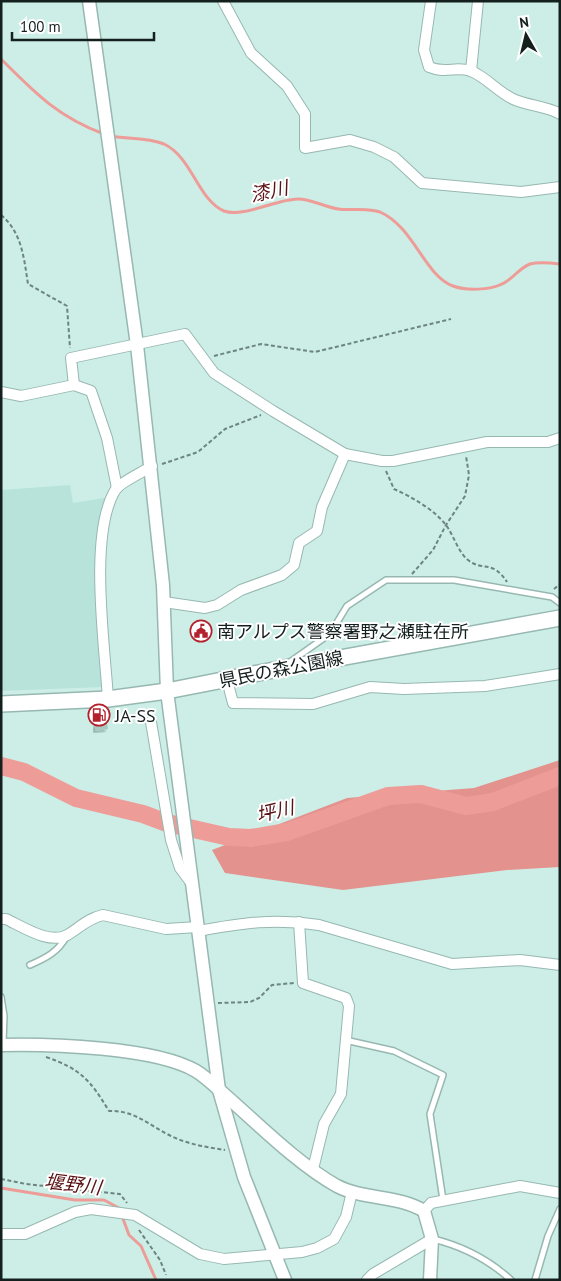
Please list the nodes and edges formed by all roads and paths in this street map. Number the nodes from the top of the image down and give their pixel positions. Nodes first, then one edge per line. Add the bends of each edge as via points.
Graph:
1 (89, 1) edge
2 (223, 1) edge
3 (431, 1) edge
4 (478, 1) edge
5 (471, 72) junction
6 (560, 114) edge
7 (560, 188) edge
8 (1, 215) edge
9 (451, 319) dead end
10 (138, 345) junction
11 (71, 358) junction
12 (206, 361) junction
13 (74, 385) junction
14 (1, 392) edge
15 (273, 411) junction
16 (560, 438) edge
17 (464, 446) junction
18 (345, 454) junction
19 (382, 462) junction
20 (152, 466) junction
21 (117, 488) junction
22 (446, 525) junction
23 (408, 579) junction
24 (513, 590) junction
25 (164, 602) junction
26 (560, 603) edge
27 (560, 618) edge
28 (279, 668) junction
29 (560, 674) edge
30 (227, 680) junction
31 (168, 692) junction
32 (108, 698) junction
33 (1, 704) edge
34 (151, 722) dead end
35 (192, 885) junction
36 (1, 919) edge
37 (299, 922) junction
38 (198, 929) junction
39 (66, 936) junction
40 (30, 965) dead end
41 (560, 965) edge
42 (303, 983) junction
43 (1, 997) edge
44 (208, 1003) junction
45 (345, 1040) junction
46 (2, 1045) edge
47 (42, 1056) dead end
48 (219, 1090) junction
49 (236, 1152) junction
50 (313, 1169) junction
51 (352, 1192) junction
52 (560, 1193) edge
53 (443, 1200) junction
54 (560, 1209) edge
55 (424, 1211) junction
56 (1, 1234) edge
57 (432, 1239) junction
58 (276, 1253) junction
59 (285, 1280) edge
60 (367, 1280) edge
61 (430, 1280) edge
62 (511, 1280) edge
63 (535, 1280) edge

1 - 10 street
2 - 7 street via 250,53 287,86 305,114 305,148 350,140 374,147 394,157 422,183 521,192
3 - 5 street via 424,50 430,67 441,72 458,69
4 - 5 street
5 - 6 street via 510,98
8 - 11 path via 10,222 23,252 28,284 67,306
9 - 12 path via 314,352 260,344
10 - 11 street
10 - 12 street via 185,334
10 - 20 street
11 - 13 street
12 - 15 street via 214,373
13 - 14 street via 21,396
13 - 21 street via 91,391 107,438
15 - 18 street
15 - 20 path via 225,429 198,452
16 - 17 street via 548,442 487,442
17 - 19 street
17 - 22 path via 468,483 465,496
18 - 19 street
18 - 25 street via 325,500 317,530 299,544 294,565 282,575 205,608
19 - 22 path via 394,489 410,496
20 - 21 street
20 - 25 street
21 - 32 street via 105,519 99,562
22 - 23 path via 433,550
22 - 24 path via 467,559 500,572
23 - 24 lane via 454,580
23 - 28 lane via 386,580 346,606 324,638
24 - 26 lane via 552,597
25 - 31 street
27 - 28 main road, 県民の森公園線
28 - 30 main road, 県民の森公園線
29 - 30 street via 485,686 370,687 313,704 233,703
30 - 31 main road, 県民の森公園線
31 - 32 main road, 県民の森公園線
31 - 35 street
32 - 33 main road, 県民の森公園線
34 - 35 street via 171,840 180,868
35 - 38 street
36 - 39 street via 40,935
37 - 38 street via 263,920
37 - 41 street via 452,964 520,960
37 - 42 street
38 - 39 street via 166,928 103,915 93,917
38 - 44 street
39 - 40 lane via 50,956
42 - 44 path via 272,985 250,1002
42 - 45 street via 346,998 349,1006
43 - 46 lane via 4,1016
44 - 48 street
45 - 50 street via 341,1094 324,1124
45 - 53 lane via 394,1051 443,1075 430,1114
46 - 48 street via 144,1054 196,1071
47 - 49 path via 68,1065 84,1077 109,1111 144,1119 182,1141
48 - 49 street
48 - 50 street
49 - 58 street
50 - 51 street
51 - 55 street via 412,1204
51 - 58 street via 346,1217 334,1239 302,1252
52 - 53 street via 520,1186
53 - 55 street via 431,1202
54 - 63 lane
55 - 57 street
56 - 58 street via 25,1234 58,1218 91,1209 135,1214 200,1254 224,1259
57 - 60 street
57 - 61 street
57 - 62 lane via 474,1254
58 - 59 street

